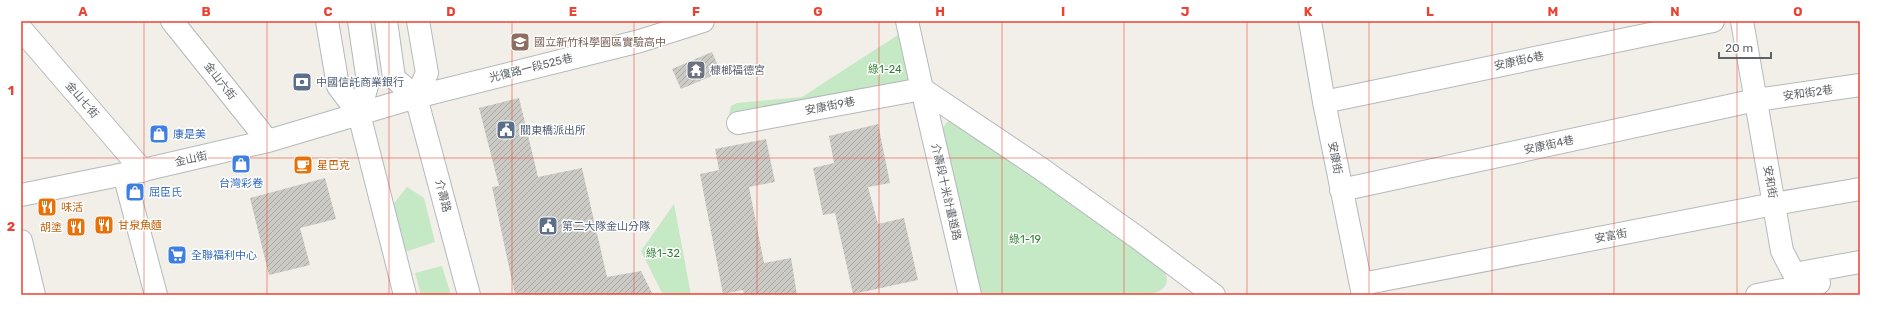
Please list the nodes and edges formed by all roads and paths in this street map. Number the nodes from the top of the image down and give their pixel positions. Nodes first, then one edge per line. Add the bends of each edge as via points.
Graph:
1 (172, 21) edge
2 (327, 21) edge
3 (359, 21) edge
4 (386, 21) edge
5 (418, 21) edge
6 (703, 21) edge
7 (907, 21) edge
8 (1310, 21) edge
9 (1713, 21) edge
10 (1742, 21) edge
11 (21, 29) edge
12 (1860, 85) edge
13 (922, 89) junction
14 (416, 97) junction
15 (1756, 100) junction
16 (1324, 102) junction
17 (359, 114) junction
18 (738, 123) dead end
19 (268, 141) junction
20 (133, 172) junction
21 (1860, 189) edge
22 (1341, 190) junction
23 (21, 195) edge
24 (1774, 204) junction
25 (21, 241) edge
26 (1860, 262) edge
27 (1860, 275) edge
28 (1363, 290) edge
29 (34, 295) edge
30 (156, 295) edge
31 (405, 295) edge
32 (468, 295) edge
33 (970, 295) edge
34 (1214, 295) edge
35 (1757, 295) edge

1 - 19 street, 金山六街
2 - 17 street via 338,86
3 - 17 street via 368,82
4 - 14 street via 394,78
5 - 14 street via 427,73
6 - 14 street, 光復路一段525巷 via 640,41
7 - 13 street, 介壽段十米計畫道路
8 - 16 street, 安康街
9 - 16 street, 安康街6巷
10 - 15 street, 安和街
11 - 20 street, 金山七街
12 - 15 street, 安和街2巷
13 - 18 street, 安康街9巷
13 - 33 street, 介壽段十米計畫道路
13 - 34 street via 1046,172
14 - 17 street, 光復路一段525巷
14 - 32 street, 介壽路
15 - 22 street, 安康街4巷
15 - 24 street, 安和街
16 - 22 street, 安康街
17 - 19 street, 金山街
17 - 31 street
19 - 20 street, 金山街
20 - 23 street, 金山街
20 - 30 street, 金山七街
21 - 24 street, 安富街
22 - 28 street, 安康街
24 - 26 street, 安和街 via 1782,251 1794,274
24 - 28 street, 安富街
25 - 29 street
27 - 35 street

